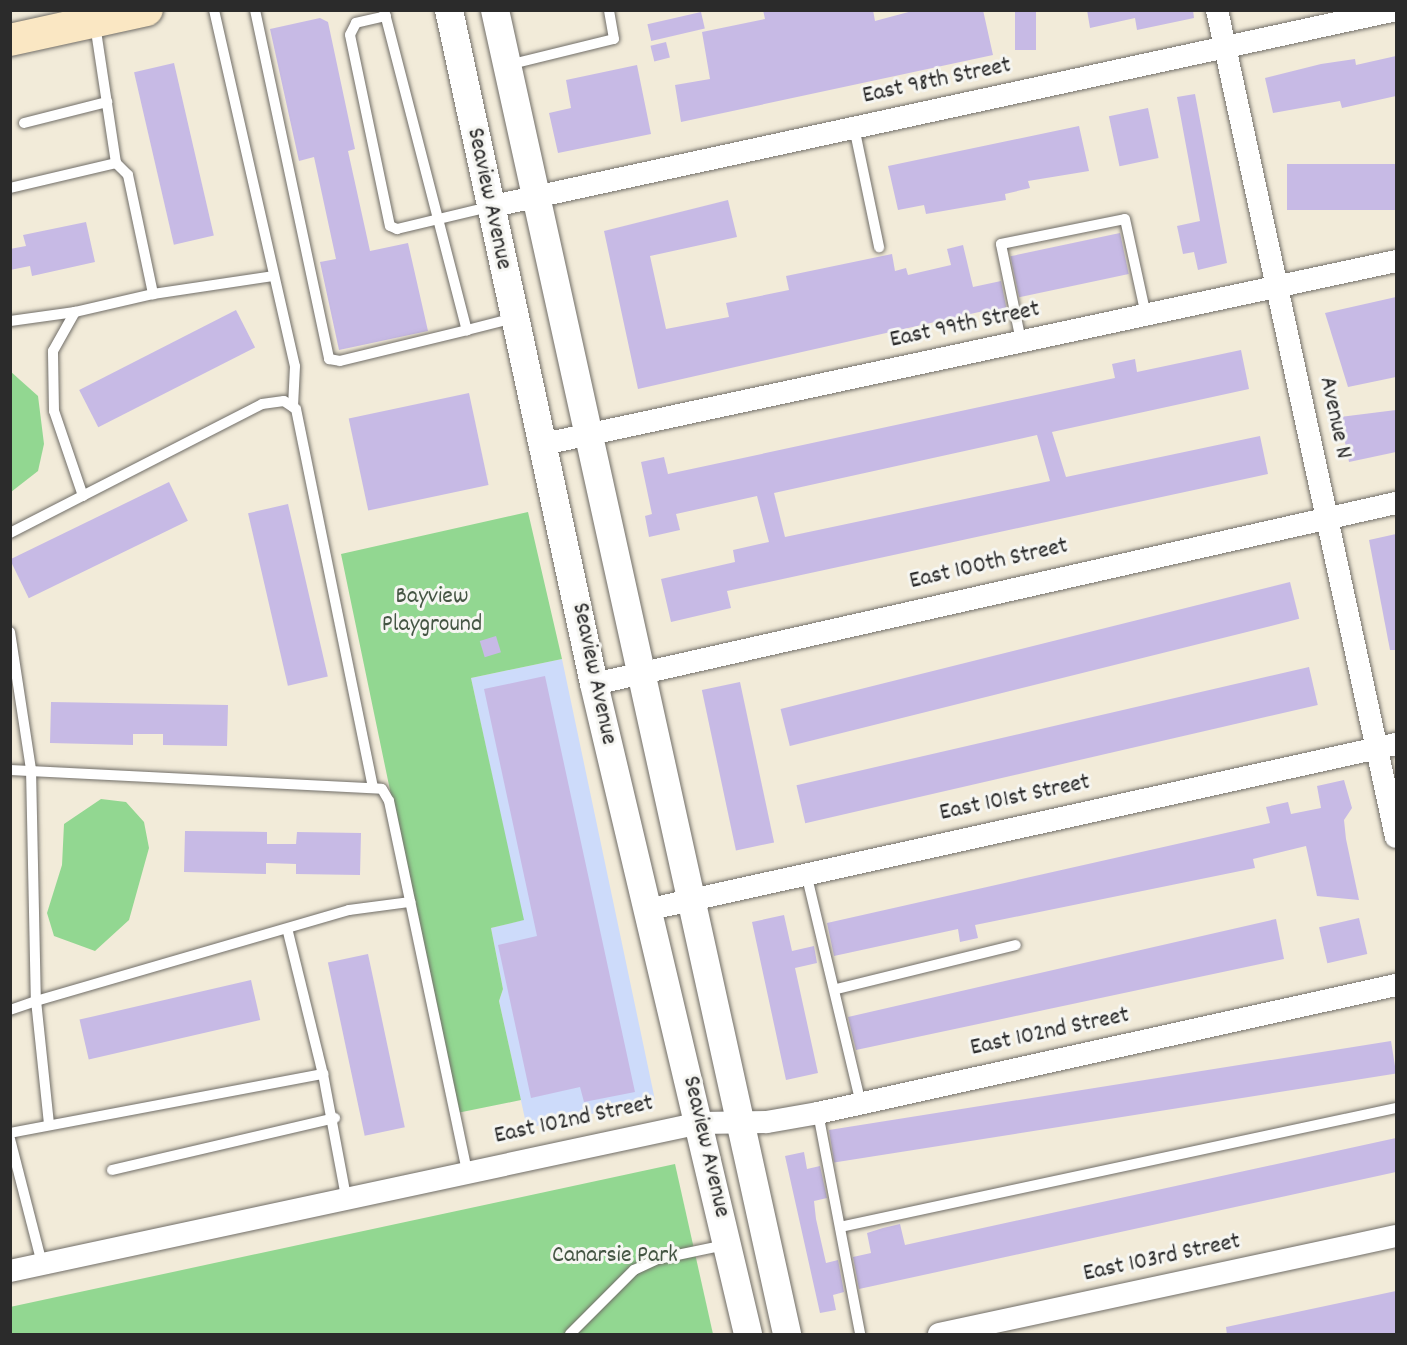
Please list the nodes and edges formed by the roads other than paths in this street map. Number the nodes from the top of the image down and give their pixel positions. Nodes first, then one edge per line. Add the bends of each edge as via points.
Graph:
1 (147, 10) edge
2 (214, 10) edge
3 (255, 10) edge
4 (449, 10) edge
5 (495, 10) edge
6 (609, 10) edge
7 (1216, 10) edge
8 (1396, 10) edge
9 (385, 14) edge
10 (95, 22) junction
11 (10, 40) edge
12 (1225, 48) junction
13 (507, 65) junction
14 (107, 102) junction
15 (24, 123) dead end
16 (854, 127) junction
17 (116, 163) junction
18 (10, 188) edge
19 (536, 196) junction
20 (489, 207) junction
21 (438, 221) junction
22 (879, 247) dead end
23 (1396, 261) edge
24 (273, 276) junction
25 (1278, 287) junction
26 (153, 294) junction
27 (75, 312) junction
28 (1146, 315) junction
29 (515, 318) junction
30 (10, 321) edge
31 (467, 330) junction
32 (1021, 341) junction
33 (293, 406) junction
34 (588, 433) junction
35 (544, 444) junction
36 (83, 496) junction
37 (1396, 503) edge
38 (1328, 518) junction
39 (10, 533) edge
40 (10, 632) edge
41 (642, 670) junction
42 (594, 684) junction
43 (1387, 746) edge
44 (31, 769) junction
45 (10, 770) edge
46 (373, 787) junction
47 (1396, 837) edge
48 (806, 871) junction
49 (691, 896) junction
50 (410, 902) junction
51 (646, 910) junction
52 (288, 932) junction
53 (1016, 945) dead end
54 (1396, 985) edge
55 (837, 989) junction
56 (36, 1001) junction
57 (10, 1010) edge
58 (323, 1074) junction
59 (861, 1103) junction
60 (1396, 1107) edge
61 (818, 1113) junction
62 (335, 1118) junction
63 (739, 1122) junction
64 (700, 1123) junction
65 (49, 1124) junction
66 (10, 1133) edge
67 (10, 1139) edge
68 (112, 1170) dead end
69 (467, 1171) junction
70 (346, 1197) junction
71 (840, 1227) junction
72 (1396, 1236) edge
73 (728, 1245) junction
74 (42, 1264) junction
75 (10, 1271) edge
76 (570, 1335) edge
77 (748, 1335) edge
78 (787, 1335) edge
79 (860, 1335) edge
80 (939, 1335) edge

1 - 10 main road
2 - 24 lane
3 - 31 lane via 329,358 340,361
4 - 20 street, Seaview Avenue
5 - 13 street, Seaview Avenue
6 - 13 lane via 614,39
7 - 12 street, Avenue N
8 - 12 street, East 98th Street
9 - 21 lane
9 - 21 lane via 356,23 350,35 387,215 397,229
10 - 11 main road
10 - 14 lane
12 - 16 street, East 98th Street
12 - 25 street, Avenue N
13 - 19 street, Seaview Avenue
14 - 15 lane
14 - 17 lane
16 - 19 street, East 98th Street
16 - 22 lane
17 - 18 lane
17 - 26 lane via 128,176
19 - 20 street, East 98th Street
19 - 34 street, Seaview Avenue
20 - 21 lane
20 - 29 street, Seaview Avenue
21 - 31 lane
23 - 25 street, East 99th Street
24 - 26 lane
24 - 33 lane via 295,366
25 - 28 street, East 99th Street
25 - 38 street, Avenue N
26 - 27 lane
27 - 30 lane
27 - 36 lane via 53,351 51,381 69,465
28 - 32 street, East 99th Street
28 - 32 lane via 1125,219 1001,244
29 - 31 lane
29 - 35 street, Seaview Avenue
32 - 34 street, East 99th Street
33 - 36 lane via 284,401 262,405
33 - 46 lane via 324,535
34 - 35 street, East 99th Street
34 - 41 street, Seaview Avenue
35 - 42 street, Seaview Avenue
36 - 39 lane
37 - 38 street, East 100th Street
38 - 41 street, East 100th Street
38 - 43 street, Avenue N
40 - 44 lane
41 - 42 street, East 100th Street
41 - 49 street, Seaview Avenue
42 - 51 street, Seaview Avenue
43 - 47 street, Avenue N
43 - 48 street, East 101st Street
44 - 45 lane
44 - 46 lane
44 - 56 lane
46 - 50 lane via 389,801
48 - 49 street, East 101st Street
48 - 55 lane
49 - 51 street, East 101st Street
49 - 63 street, Seaview Avenue
50 - 52 lane via 349,910
50 - 69 lane
51 - 64 street, Seaview Avenue
52 - 56 lane
52 - 58 lane
53 - 55 lane
54 - 59 street, East 102nd Street
55 - 59 lane
56 - 57 lane
56 - 65 lane
58 - 62 lane
58 - 65 lane
59 - 61 street, East 102nd Street
60 - 71 lane
61 - 63 street, East 102nd Street
61 - 71 lane
62 - 68 lane
62 - 70 lane
63 - 64 street, East 102nd Street
63 - 78 street, Seaview Avenue
64 - 69 street, East 102nd Street
64 - 73 street, Seaview Avenue
65 - 66 lane
67 - 74 lane
69 - 70 street, East 102nd Street
70 - 74 street, East 102nd Street
71 - 79 lane
72 - 80 street, East 103rd Street
73 - 76 lane via 658,1259 634,1270
73 - 77 street, Seaview Avenue
74 - 75 street, East 102nd Street

